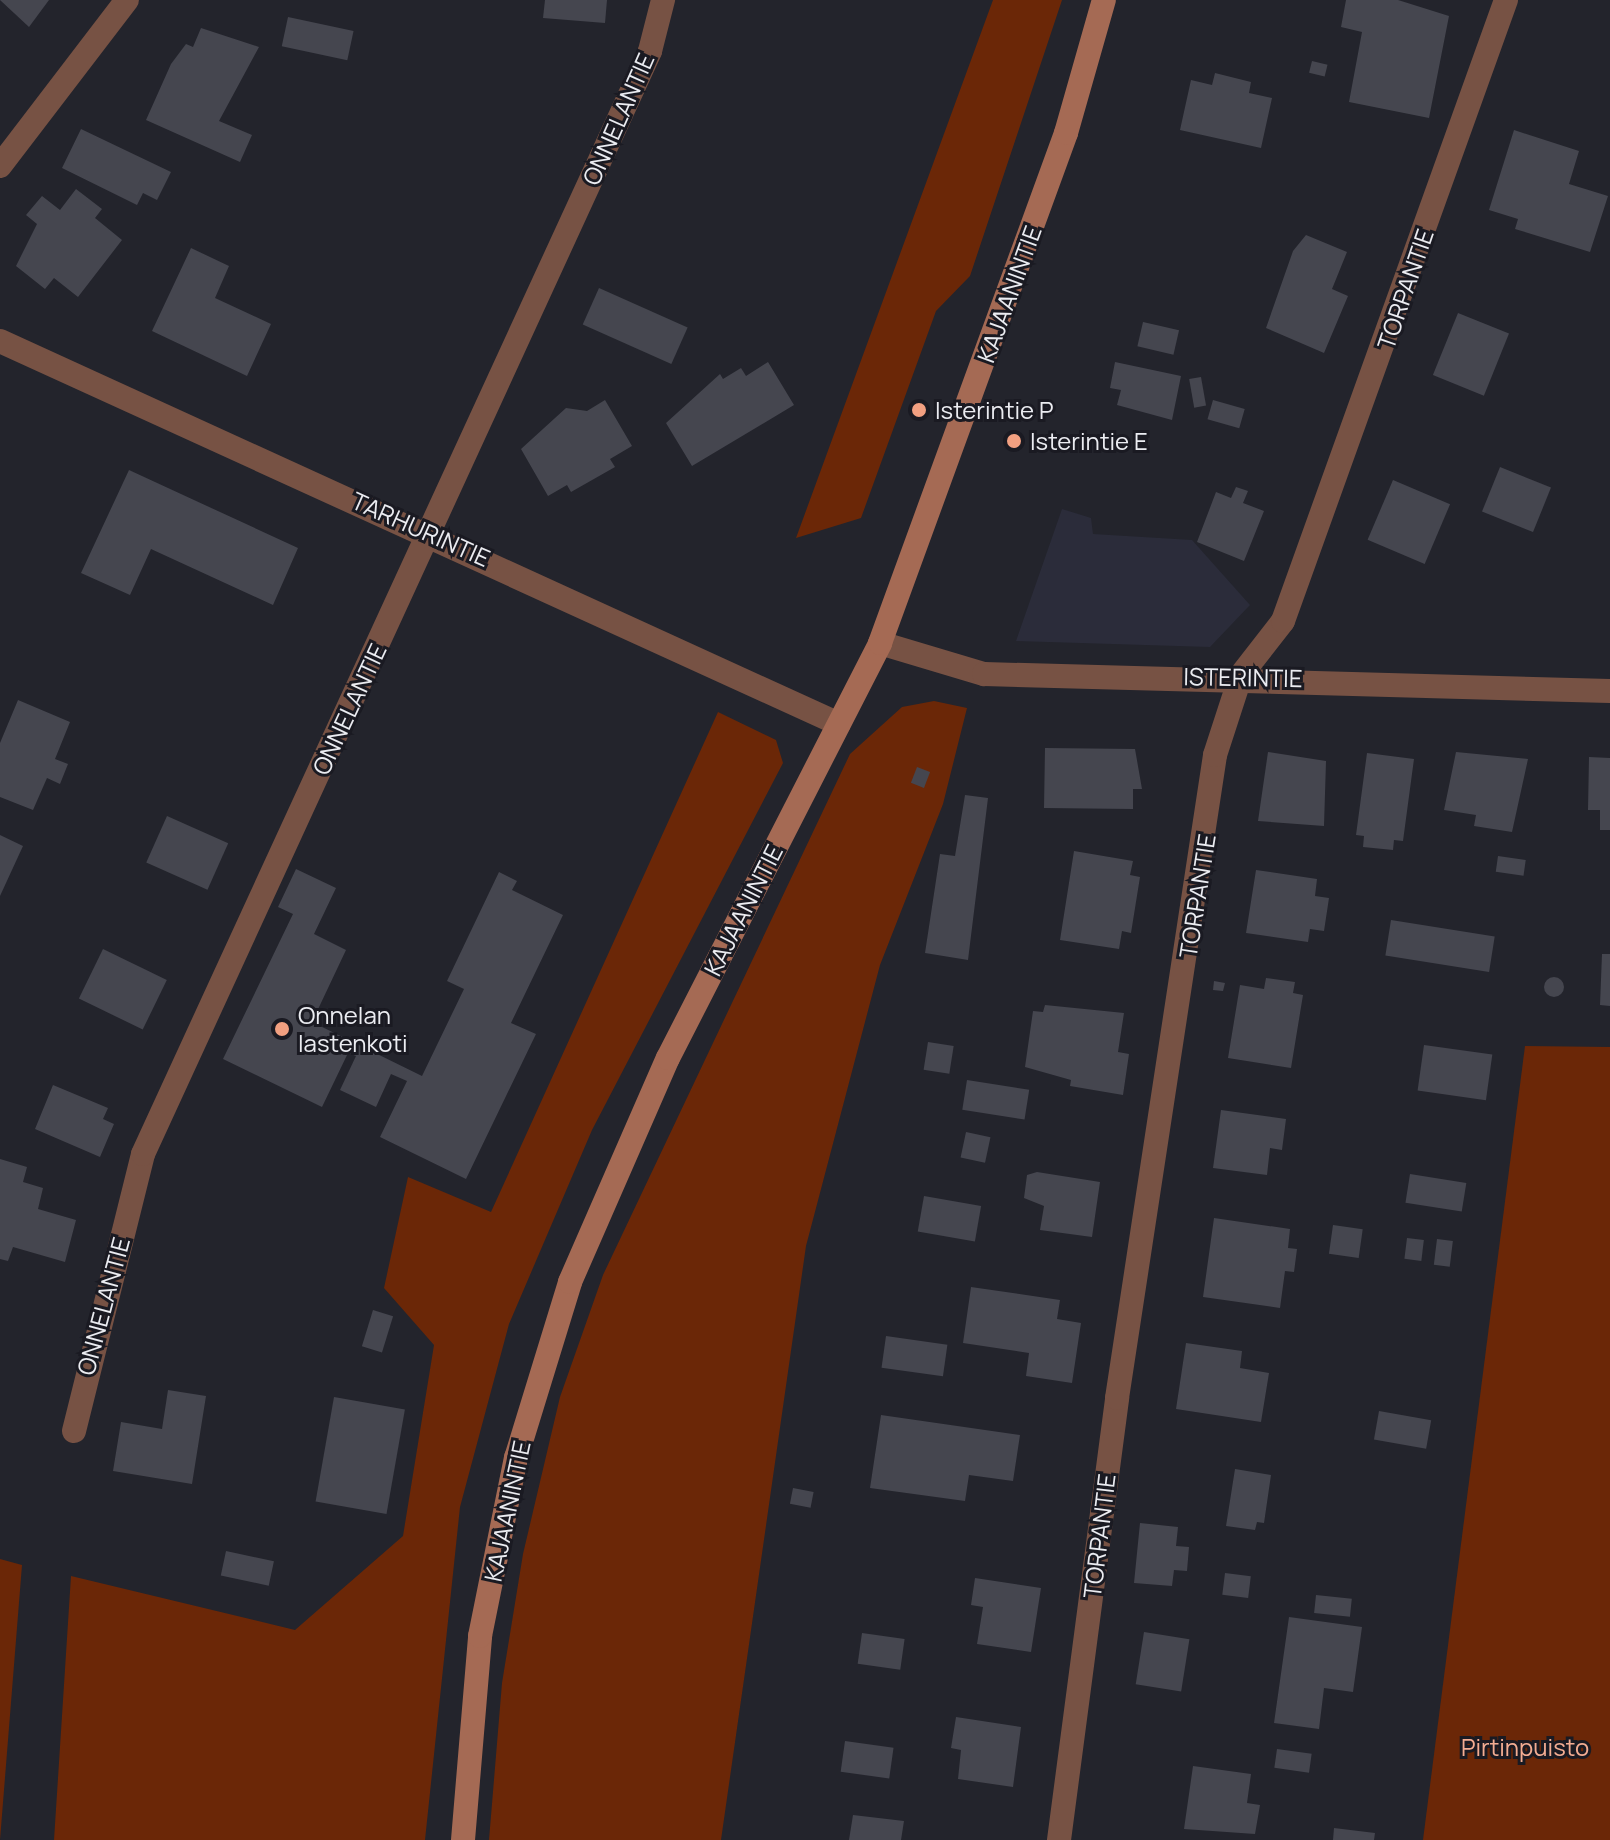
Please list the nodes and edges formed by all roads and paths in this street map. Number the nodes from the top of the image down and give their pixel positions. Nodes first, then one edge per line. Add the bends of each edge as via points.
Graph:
1 (127, 0) edge
2 (663, 0) edge
3 (1104, 0) edge
4 (1506, 0) edge
5 (0, 166) edge
6 (0, 341) edge
7 (431, 533) junction
8 (880, 643) junction
9 (1241, 675) junction
10 (1610, 691) edge
11 (839, 724) junction
12 (74, 1431) dead end
13 (463, 1840) edge
14 (1059, 1840) edge

1 - 5 street
2 - 7 street, ONNELANTIE via 650,51
3 - 8 main road, KAJAANINTIE via 1066,133
4 - 9 street, TORPANTIE via 1283,621
6 - 7 street, TARHURINTIE
7 - 11 street, TARHURINTIE
7 - 12 street, ONNELANTIE via 143,1154
8 - 9 street, ISTERINTIE via 984,674
8 - 11 main road, KAJAANINTIE
9 - 10 street, ISTERINTIE
9 - 14 street, TORPANTIE via 1215,755 1117,1398
11 - 13 main road, KAJAANINTIE via 668,1058 570,1282 516,1458 480,1636

